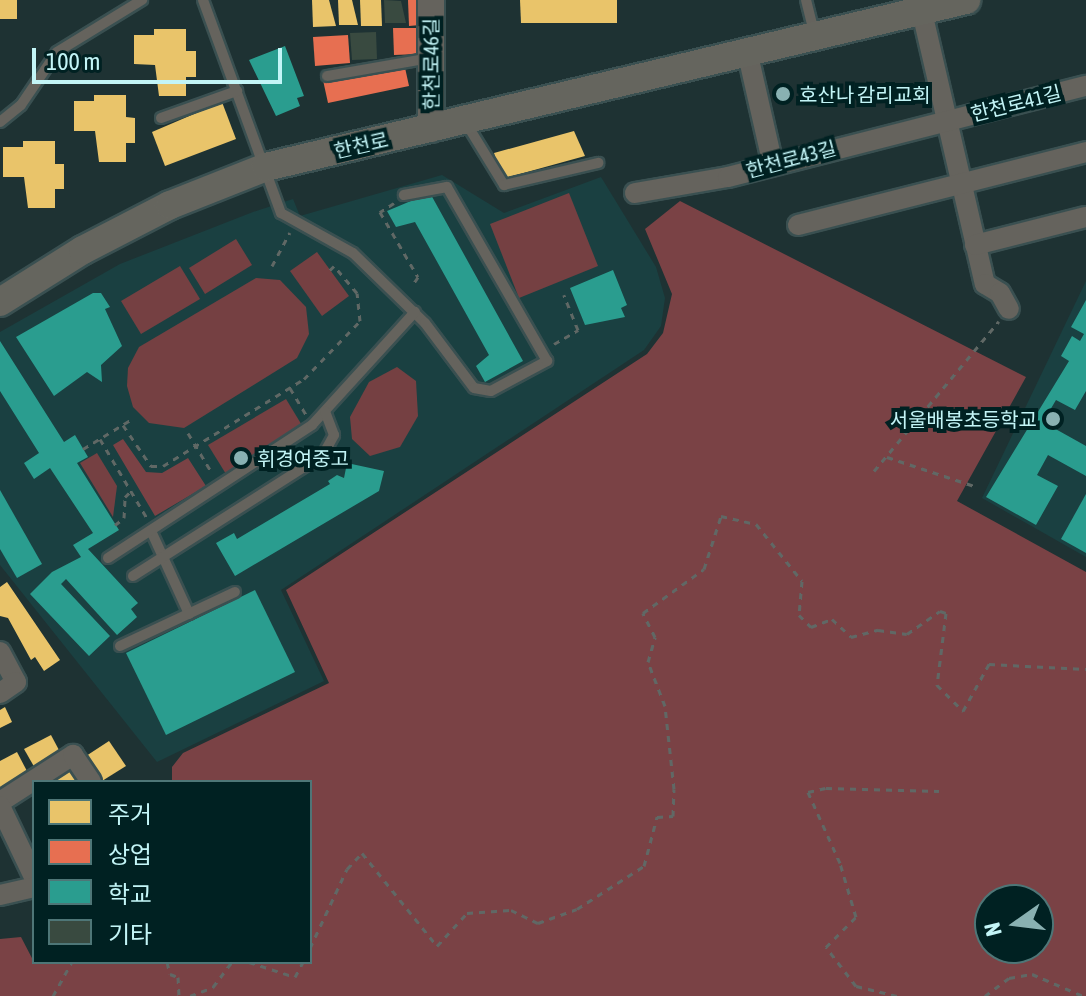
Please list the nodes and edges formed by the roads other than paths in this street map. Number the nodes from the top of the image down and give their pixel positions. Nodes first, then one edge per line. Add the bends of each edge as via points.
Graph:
1 (142, 0) edge
2 (203, 0) edge
3 (431, 0) edge
4 (806, 0) edge
5 (966, 0) edge
6 (922, 12) junction
7 (816, 39) junction
8 (748, 55) junction
9 (430, 58) junction
10 (327, 76) dead end
11 (1086, 86) edge
12 (237, 91) junction
13 (161, 118) dead end
14 (946, 120) junction
15 (465, 121) junction
16 (0, 122) edge
17 (431, 129) junction
18 (1086, 152) edge
19 (598, 163) dead end
20 (773, 165) junction
21 (266, 167) junction
22 (960, 183) junction
23 (635, 193) dead end
24 (403, 197) road end
25 (1086, 217) edge
26 (798, 225) dead end
27 (975, 245) junction
28 (0, 302) edge
29 (1009, 309) road end
30 (415, 312) junction
31 (325, 412) junction
32 (154, 532) junction
33 (163, 557) junction
34 (108, 558) dead end
35 (133, 576) dead end
36 (235, 592) dead end
37 (189, 614) junction
38 (120, 646) dead end
39 (0, 652) edge
40 (0, 693) edge
41 (36, 780) edge
42 (90, 780) edge
43 (32, 783) edge
44 (0, 804) edge
45 (32, 873) edge
46 (32, 887) edge
47 (0, 895) edge

1 - 16 lane via 57,52 21,105
2 - 12 lane
3 - 9 street, 한천로46길
4 - 7 lane
5 - 6 main road, 한천로
6 - 7 main road, 한천로
6 - 14 street
7 - 8 main road, 한천로
8 - 15 main road, 한천로
8 - 20 street
9 - 10 lane
9 - 17 street, 한천로46길
11 - 14 street, 한천로41길
12 - 13 lane
12 - 21 lane
14 - 20 street, 한천로43길
14 - 22 street
15 - 17 main road, 한천로
15 - 19 lane via 504,185
17 - 21 main road, 한천로
18 - 22 street
20 - 23 street, 한천로43길
21 - 28 main road, 한천로 via 170,205 83,250
21 - 30 lane via 285,218 353,253
22 - 26 street
22 - 27 street
24 - 30 lane via 447,187 547,361 481,392
25 - 27 street
27 - 29 street via 985,284 1000,293
30 - 31 lane
31 - 32 lane
31 - 33 lane via 334,435 323,455
32 - 33 lane
32 - 34 lane
33 - 35 lane
33 - 37 lane
36 - 37 lane
37 - 38 lane
39 - 40 street via 16,682
41 - 42 street via 73,755
43 - 44 street
44 - 45 street
46 - 47 street

